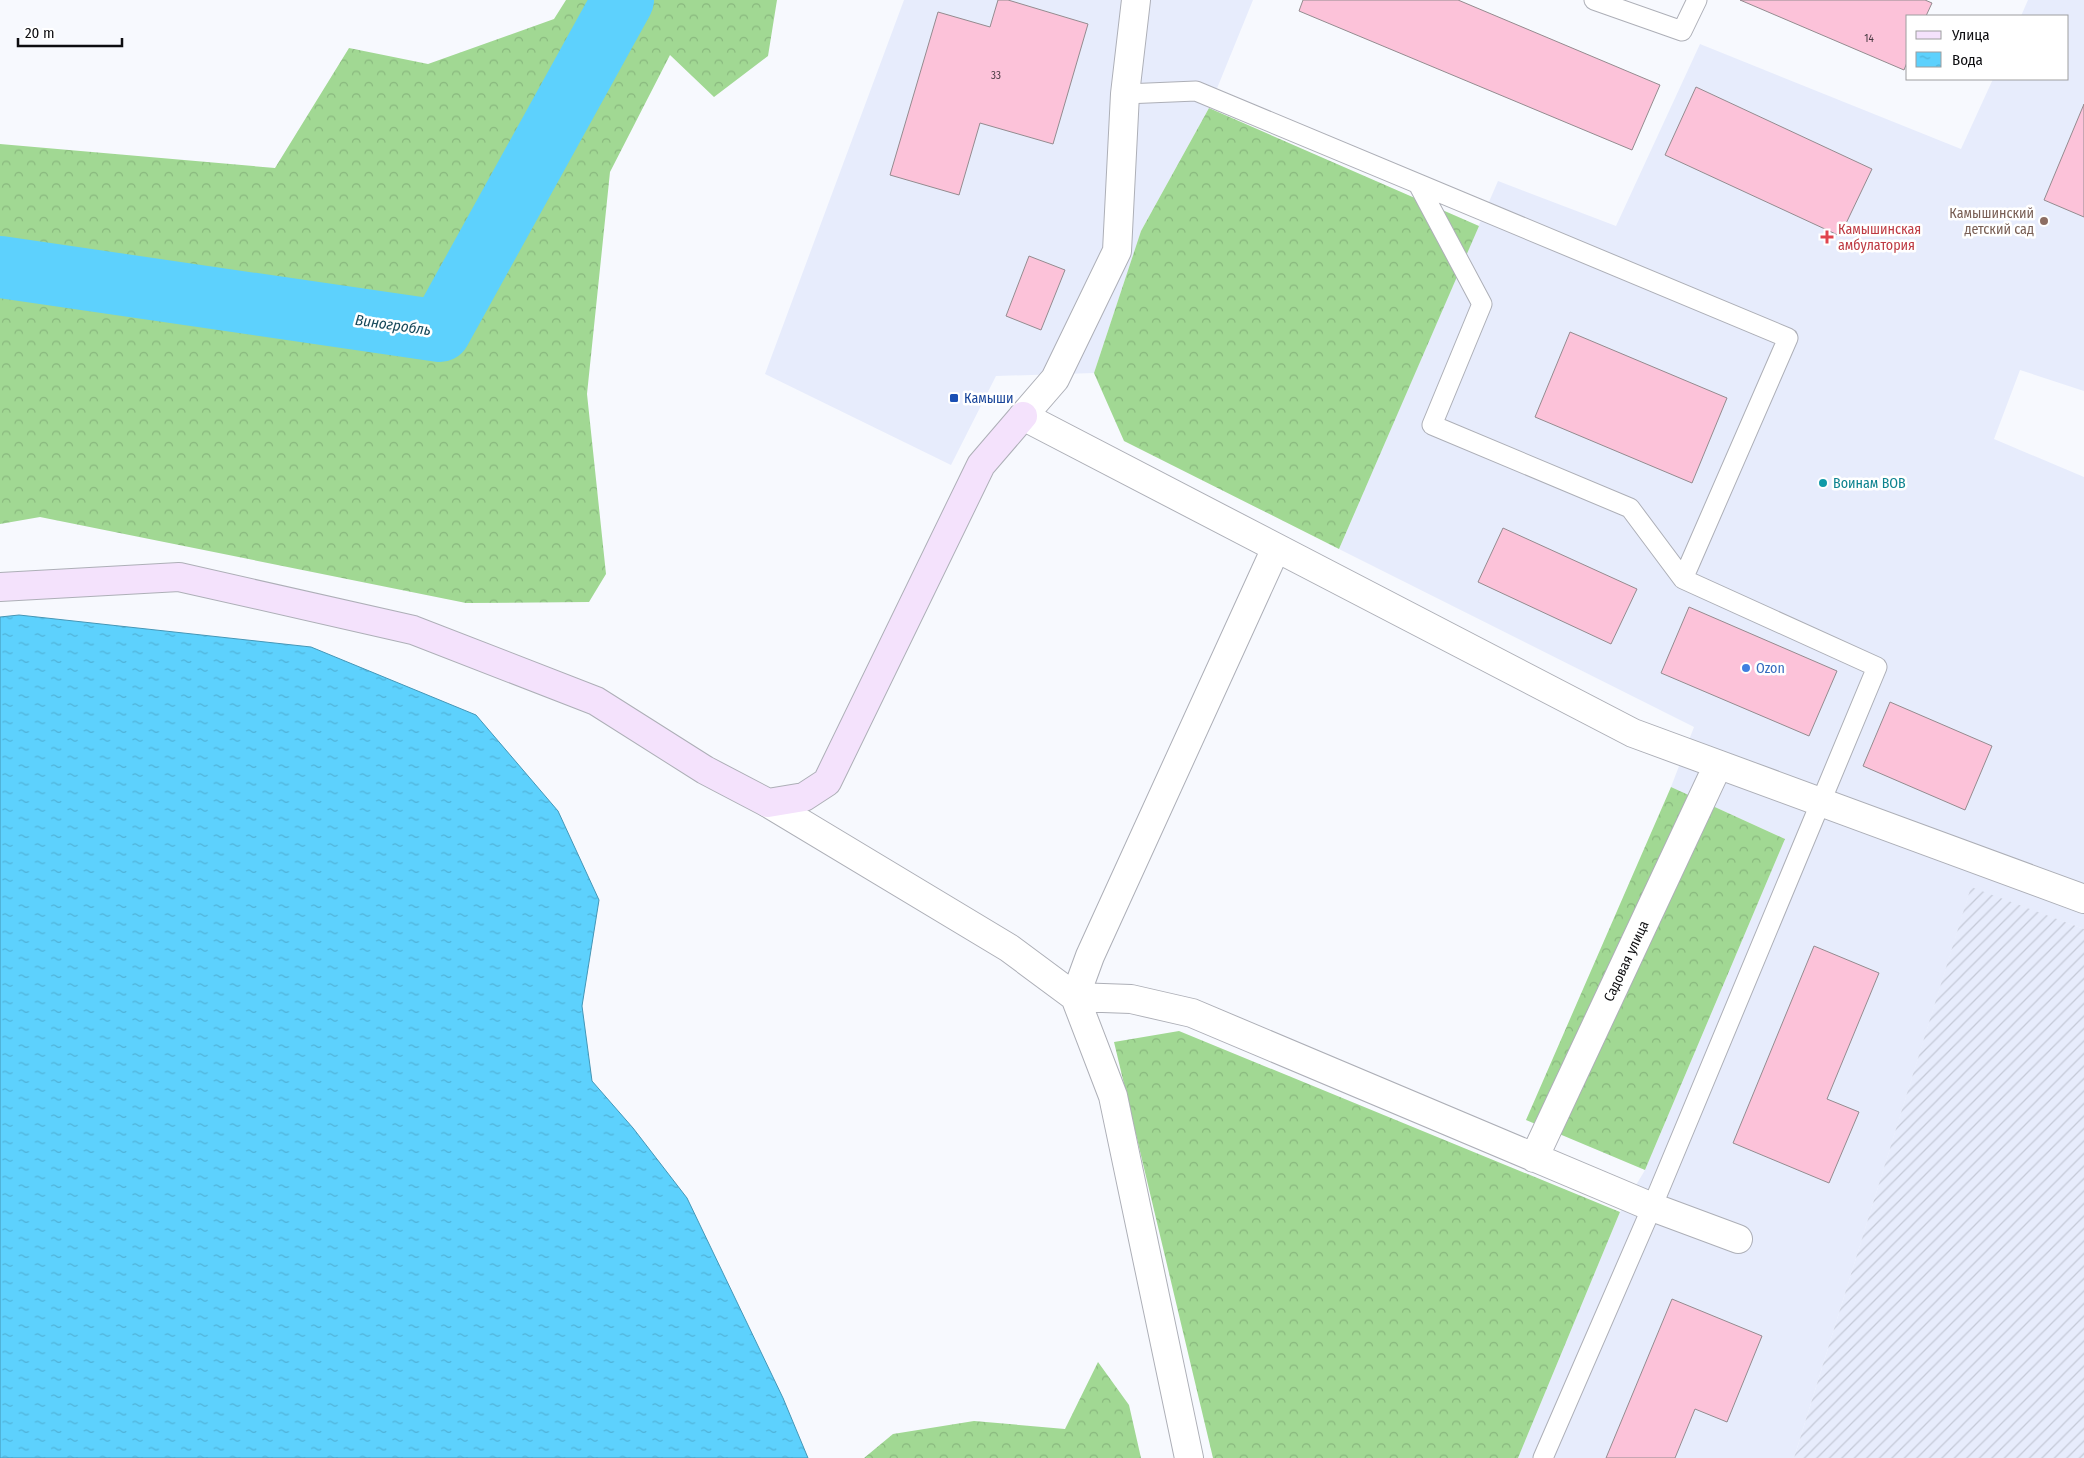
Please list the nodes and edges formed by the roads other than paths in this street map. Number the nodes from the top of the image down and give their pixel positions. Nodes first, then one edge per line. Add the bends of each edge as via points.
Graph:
1 (1136, 0) edge
2 (1594, 0) edge
3 (1697, 0) edge
4 (1125, 94) junction
5 (1418, 184) junction
6 (1023, 416) junction
7 (1276, 548) junction
8 (1683, 579) junction
9 (0, 587) edge
10 (1718, 764) junction
11 (1822, 802) junction
12 (768, 803) junction
13 (2084, 899) edge
14 (1075, 997) junction
15 (1534, 1158) junction
16 (1652, 1207) junction
17 (1738, 1239) dead end
18 (1189, 1458) edge
19 (1543, 1458) edge

1 - 4 street
2 - 3 lane via 1682,31
4 - 5 lane via 1196,91
4 - 6 street via 1117,251 1055,379
5 - 8 lane via 1482,304 1432,425 1630,508
5 - 8 lane via 1788,338
6 - 7 street
6 - 12 street via 981,465 827,782 804,797
7 - 10 street via 1634,733
7 - 14 street via 1090,956
8 - 11 lane via 1877,667
9 - 12 street via 179,577 413,630 596,701 705,770
10 - 11 street
10 - 15 street, Садовая улица
11 - 13 street
11 - 16 lane
12 - 14 street via 1009,948
14 - 15 street via 1131,999 1192,1013
14 - 18 street via 1113,1096
15 - 16 street
16 - 17 street
16 - 19 lane

